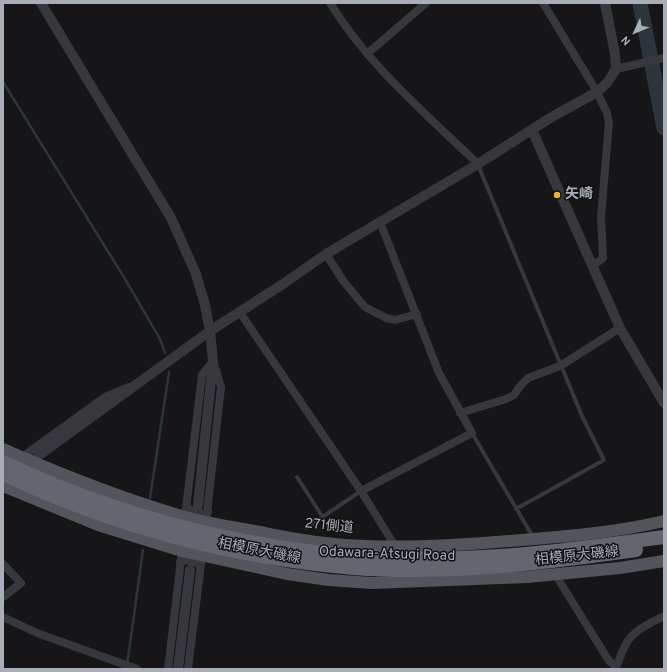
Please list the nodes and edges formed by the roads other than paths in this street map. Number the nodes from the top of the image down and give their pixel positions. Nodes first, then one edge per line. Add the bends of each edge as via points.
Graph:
1 (42, 3) edge
2 (330, 3) edge
3 (426, 3) edge
4 (543, 3) edge
5 (605, 3) edge
6 (367, 54) junction
7 (664, 58) edge
8 (616, 69) junction
9 (597, 92) junction
10 (532, 130) junction
11 (478, 164) junction
12 (380, 222) junction
13 (326, 254) junction
14 (593, 266) junction
15 (240, 311) junction
16 (417, 314) junction
17 (620, 328) junction
18 (210, 331) junction
19 (213, 361) junction
20 (560, 366) junction
21 (138, 383) junction
22 (664, 403) edge
23 (460, 413) junction
24 (472, 434) junction
25 (3, 449) edge
26 (38, 456) dead end
27 (22, 457) junction
28 (3, 462) edge
29 (3, 474) edge
30 (297, 477) dead end
31 (3, 486) edge
32 (361, 490) junction
33 (198, 505) dead end
34 (516, 509) junction
35 (185, 511) junction
36 (322, 516) junction
37 (207, 517) junction
38 (664, 521) edge
39 (306, 528) dead end
40 (664, 537) edge
41 (534, 539) junction
42 (395, 546) junction
43 (664, 546) edge
44 (181, 556) junction
45 (201, 561) junction
46 (664, 561) edge
47 (3, 564) edge
48 (190, 570) dead end
49 (555, 574) junction
50 (3, 597) edge
51 (664, 616) edge
52 (3, 617) edge
53 (135, 668) edge
54 (615, 668) edge
55 (168, 669) edge
56 (178, 669) edge
57 (188, 669) edge

1 - 18 street via 171,218 196,274
2 - 6 street
3 - 6 street
4 - 9 street
5 - 8 street
6 - 11 street via 389,79
7 - 8 street
8 - 9 street
9 - 10 street
9 - 14 street via 609,123 600,217 603,258
10 - 11 street
10 - 14 street
11 - 12 street
11 - 20 lane
12 - 13 street
12 - 16 street
13 - 15 street
13 - 16 street via 344,282 365,307 395,320
14 - 17 street
15 - 18 street
15 - 32 street
16 - 23 street via 439,373
17 - 20 street
17 - 22 street
18 - 19 street
18 - 21 street
19 - 33 street
19 - 35 street via 202,375
19 - 37 street via 221,387
20 - 23 street via 528,378 514,395 506,399
20 - 34 lane via 604,460
21 - 26 street
21 - 27 street via 105,397
23 - 24 street
24 - 32 street
24 - 34 lane
25 - 27 main road, 271側道
27 - 35 main road, 271側道 via 127,499
28 - 40 highway, Odawara-Atsugi Road via 98,501 152,519 211,535 289,550 353,557 461,558 526,554
29 - 43 highway, Odawara-Atsugi Road via 96,512 151,531 289,561 354,568 462,568 529,563
30 - 36 lane
31 - 44 main road, 相模原大磯線
32 - 36 lane
32 - 42 street
34 - 41 lane
35 - 37 main road, 271側道
36 - 39 lane
37 - 42 main road, 271側道 via 290,538 365,546
38 - 41 main road, 271側道
41 - 42 main road, 271側道 via 440,546
44 - 45 main road, 相模原大磯線
44 - 55 street
45 - 49 main road, 相模原大磯線 via 329,580 372,583
45 - 57 street
46 - 49 main road, 相模原大磯線
47 - 50 street via 20,583
48 - 56 street
49 - 54 street
51 - 54 street via 634,634 625,645
52 - 53 street

